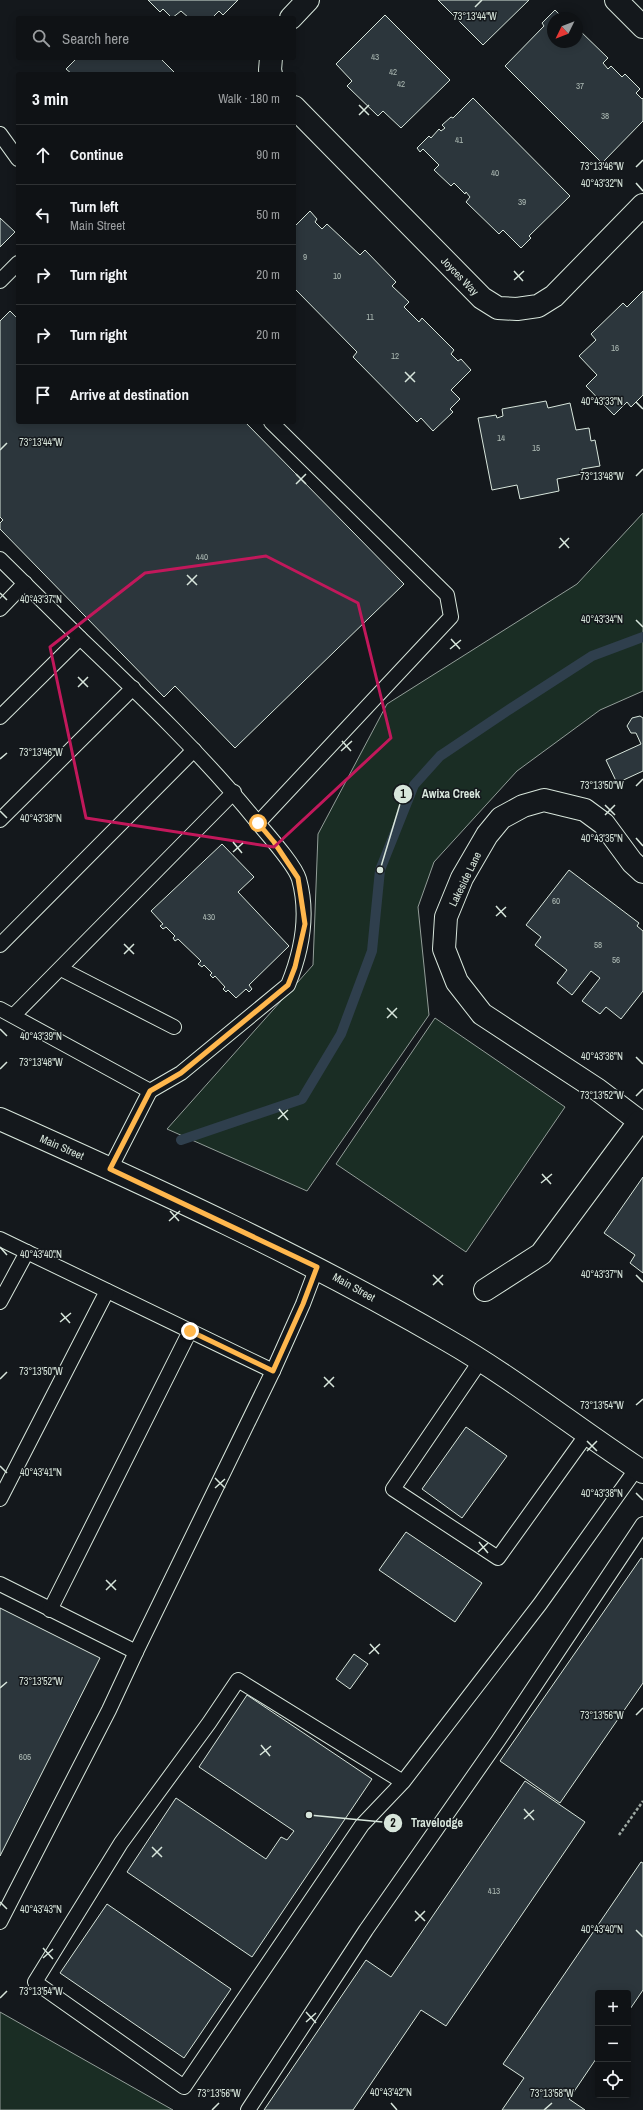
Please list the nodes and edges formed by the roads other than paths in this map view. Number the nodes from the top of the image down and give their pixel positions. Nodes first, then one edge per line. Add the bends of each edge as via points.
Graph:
1 (308, 0) edge
2 (616, 0) edge
3 (293, 16) edge
4 (643, 27) edge
5 (271, 60) edge
6 (270, 72) edge
7 (296, 109) edge
8 (0, 134) edge
9 (16, 156) edge
10 (643, 205) edge
11 (16, 264) edge
12 (0, 280) edge
13 (273, 424) edge
14 (0, 560) edge
15 (25, 583) junction
16 (0, 609) edge
17 (80, 638) junction
18 (133, 688) junction
19 (0, 717) edge
20 (194, 750) junction
21 (234, 792) junction
22 (0, 820) edge
23 (258, 823) junction
24 (643, 872) edge
25 (0, 945) edge
26 (61, 969) junction
27 (0, 1009) edge
28 (14, 1015) junction
29 (174, 1027) dead end
30 (150, 1091) junction
31 (0, 1119) edge
32 (641, 1123) edge
33 (110, 1169) junction
34 (0, 1239) edge
35 (27, 1252) junction
36 (317, 1267) junction
37 (485, 1290) dead end
38 (107, 1291) junction
39 (0, 1302) edge
40 (190, 1331) junction
41 (481, 1360) junction
42 (273, 1371) junction
43 (587, 1434) junction
44 (640, 1470) edge
45 (0, 1499) edge
46 (643, 1524) edge
47 (0, 1584) edge
48 (50, 1610) junction
49 (136, 1652) junction
50 (403, 1782) junction
51 (0, 1922) edge
52 (248, 2110) edge

1 - 3 street
2 - 4 street
5 - 6 street
7 - 10 street, Joyces Way via 482,298 498,308 538,306 554,296
8 - 9 lane
11 - 12 lane
13 - 23 lane via 447,595 451,617
14 - 15 lane
15 - 16 lane
15 - 17 lane
17 - 18 lane
17 - 19 lane
18 - 20 lane
18 - 22 lane
20 - 21 lane
20 - 25 lane
21 - 23 lane
21 - 26 lane
23 - 30 lane via 298,878 305,924 288,985 181,1073
24 - 32 street, Lakeside Lane via 632,862 604,824 585,810 544,800 523,806 501,818 487,835 462,878 446,917 444,949 457,982 482,1014 598,1090
26 - 28 lane
26 - 29 lane
27 - 28 lane
28 - 30 lane
30 - 33 lane
31 - 33 street, Main Street
32 - 37 street via 541,1254
33 - 36 street, Main Street
34 - 35 lane
35 - 38 lane
35 - 39 lane
36 - 41 street, Main Street
36 - 42 lane
38 - 40 lane
38 - 45 lane
40 - 42 lane
40 - 48 lane
41 - 43 street, Main Street
41 - 43 lane via 393,1489 498,1558
42 - 49 lane
43 - 44 street, Main Street
44 - 50 lane
46 - 52 lane via 498,1741 366,1930
47 - 48 lane
48 - 49 lane
49 - 51 lane
50 - 50 lane via 362,1825 184,2087 35,1982 121,1844 238,1680

